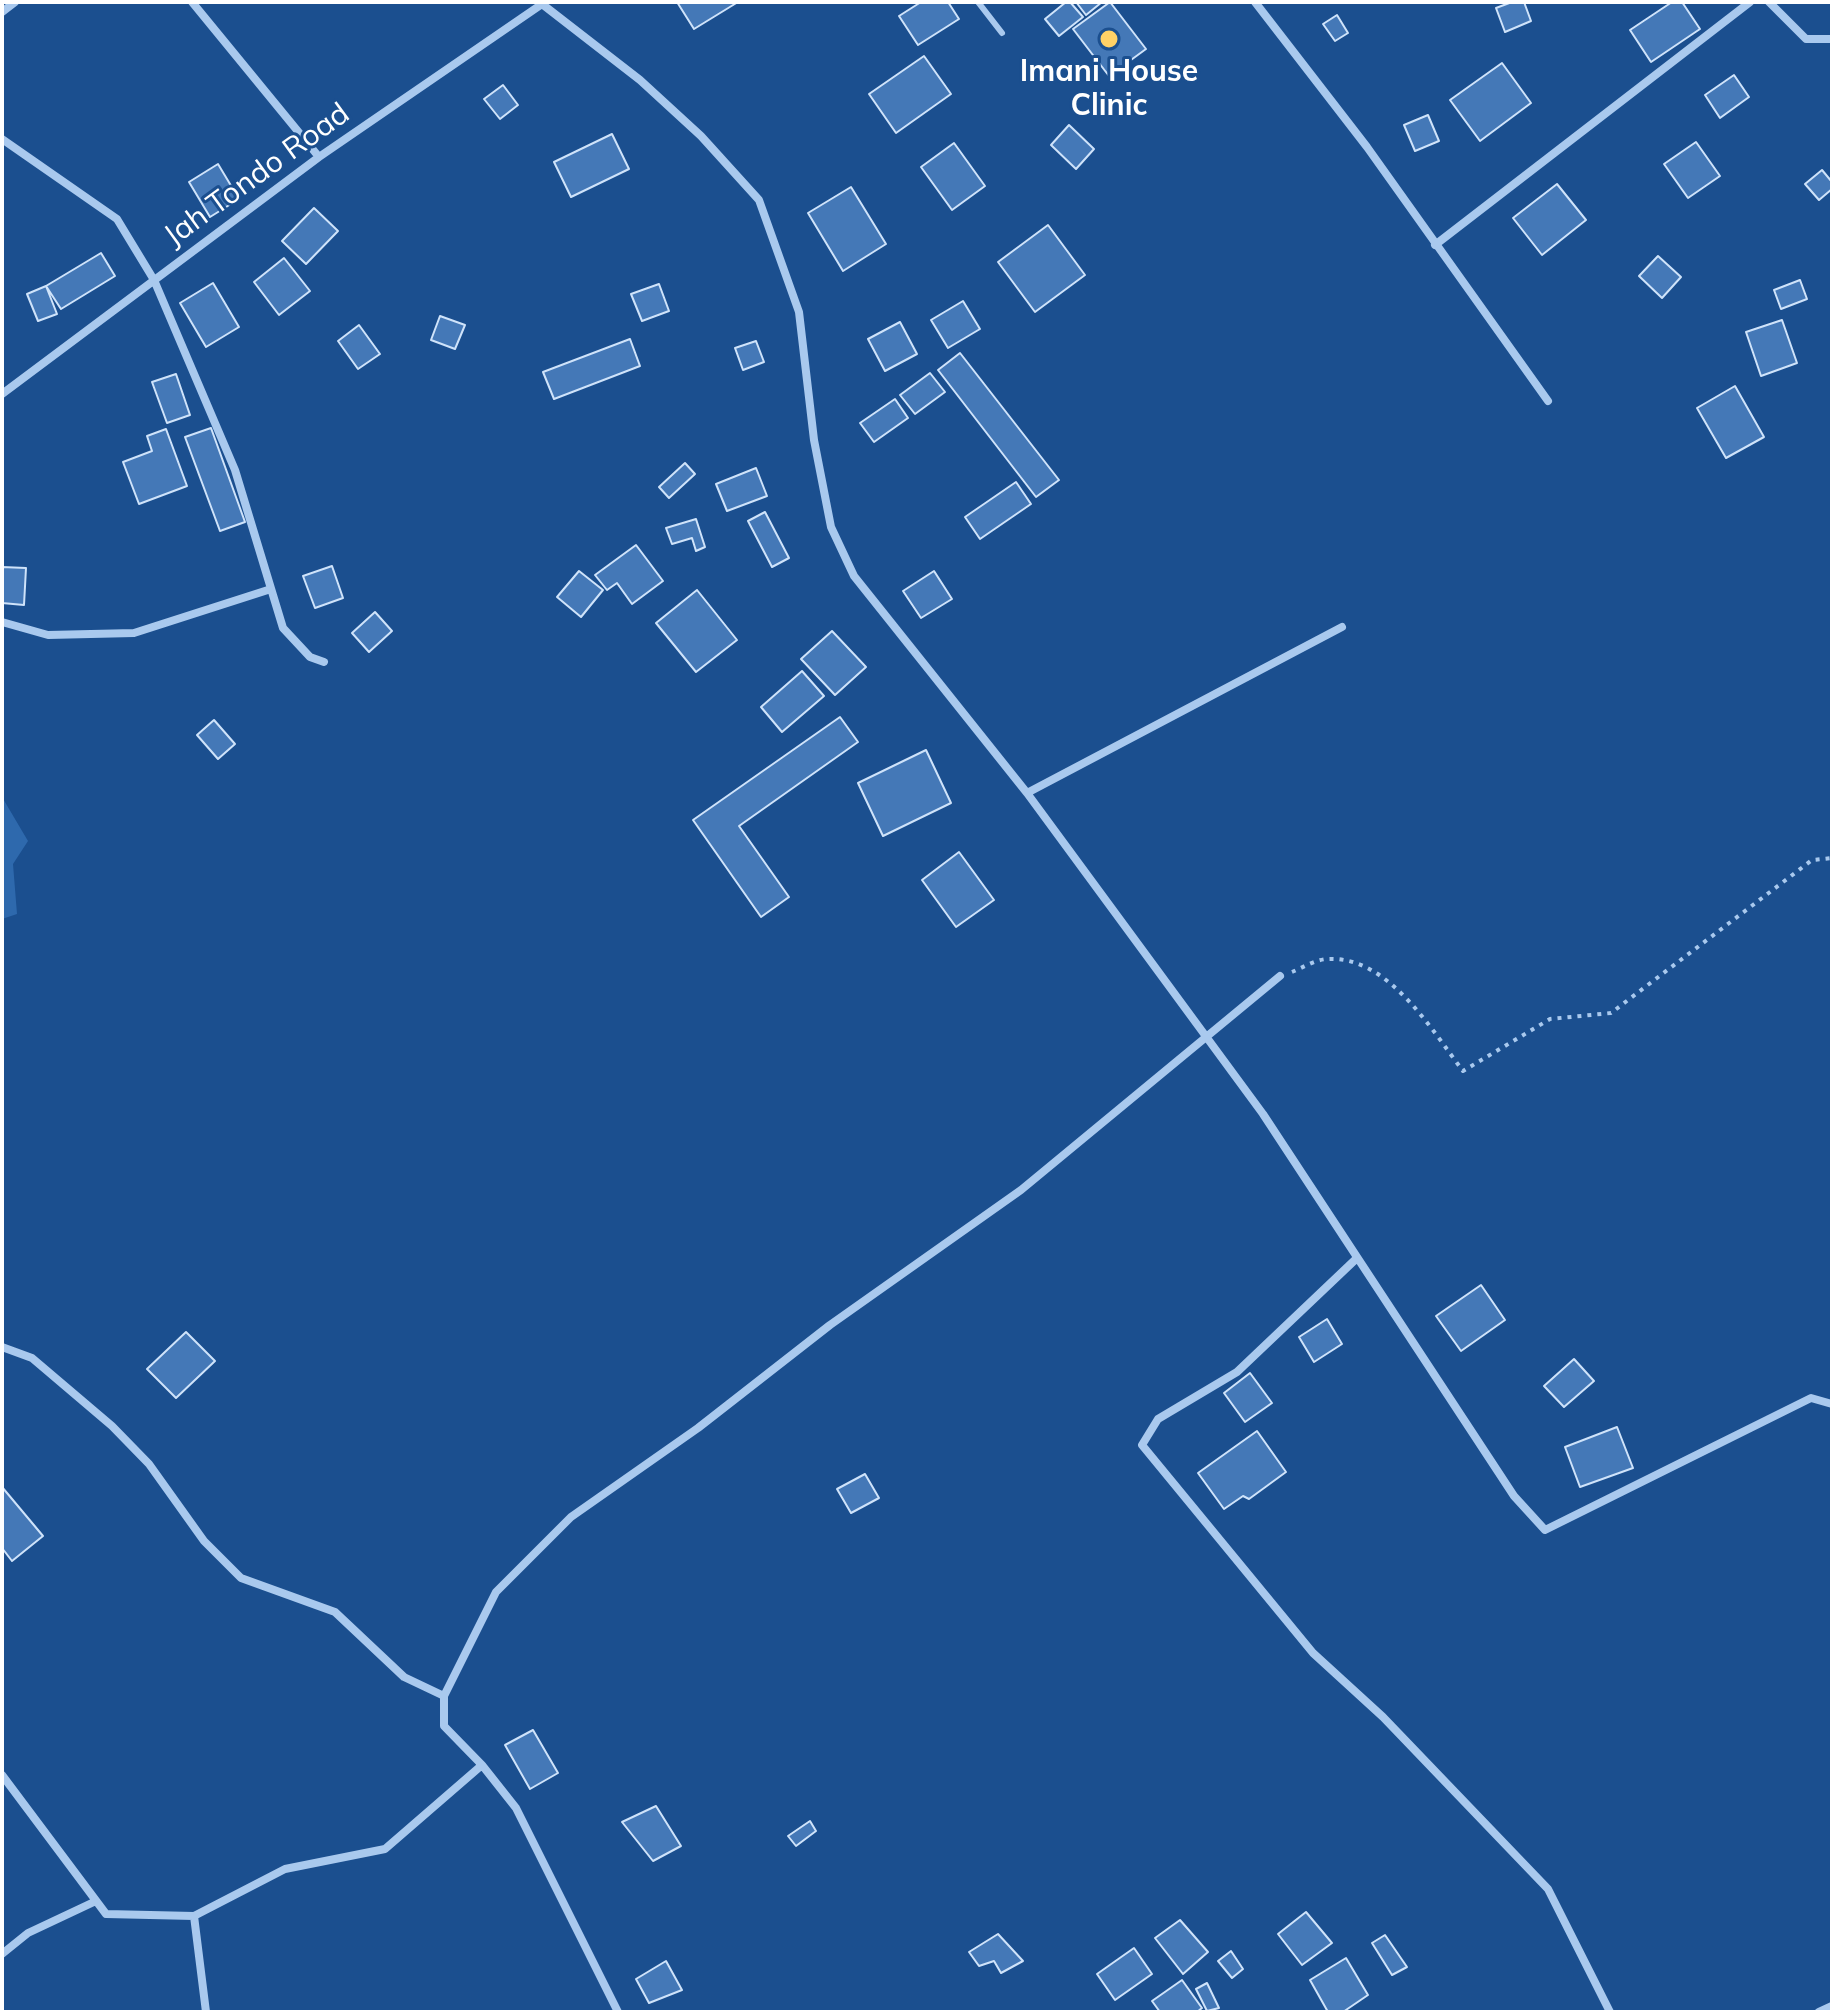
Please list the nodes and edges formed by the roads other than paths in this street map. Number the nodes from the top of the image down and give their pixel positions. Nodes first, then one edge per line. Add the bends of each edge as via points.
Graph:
1 (15, 2) edge
2 (192, 2) edge
3 (978, 2) edge
4 (1255, 2) edge
5 (1750, 2) edge
6 (1769, 2) edge
7 (543, 3) edge
8 (2, 12) edge
9 (1002, 33) dead end
10 (1832, 39) edge
11 (2, 139) edge
12 (319, 157) junction
13 (1435, 245) junction
14 (154, 280) junction
15 (2, 394) edge
16 (1548, 401) dead end
17 (271, 589) junction
18 (2, 622) edge
19 (1342, 627) dead end
20 (324, 662) dead end
21 (1027, 793) junction
22 (1280, 976) road end
23 (1205, 1037) junction
24 (1357, 1258) junction
25 (2, 1347) edge
26 (1832, 1404) edge
27 (444, 1696) junction
28 (482, 1765) junction
29 (2, 1775) edge
30 (96, 1901) junction
31 (194, 1916) junction
32 (2, 1954) edge
33 (1832, 2006) edge
34 (206, 2012) edge
35 (618, 2012) edge
36 (1610, 2012) edge
37 (1819, 2012) edge

1 - 8 street
2 - 12 street
3 - 9 lane
4 - 13 street
5 - 13 street
6 - 10 street via 1806,39
7 - 12 street, Jah Tondo Road
7 - 21 street via 640,80 759,200 799,312 814,440 831,527 854,576
11 - 14 street via 117,219
12 - 14 street, Jah Tondo Road
13 - 16 street
14 - 15 street, Jah Tondo Road
14 - 17 street via 235,470
17 - 18 street via 134,633 48,635
17 - 20 street via 283,628 310,657
19 - 21 street
21 - 23 street
22 - 23 street
23 - 24 street via 1263,1114
23 - 27 street via 1021,1190 571,1517 496,1592
24 - 26 street via 1514,1496 1545,1530 1811,1398
24 - 36 street via 1237,1372 1158,1419 1142,1445 1313,1653 1383,1717 1548,1889
25 - 27 street via 32,1358 112,1426 149,1464 204,1541 241,1578 335,1612 404,1677
27 - 28 street via 444,1726
28 - 31 street via 385,1849 285,1869
28 - 35 street via 516,1808
29 - 30 street
30 - 31 street via 106,1914
30 - 32 street via 28,1933
31 - 34 street
33 - 37 street

